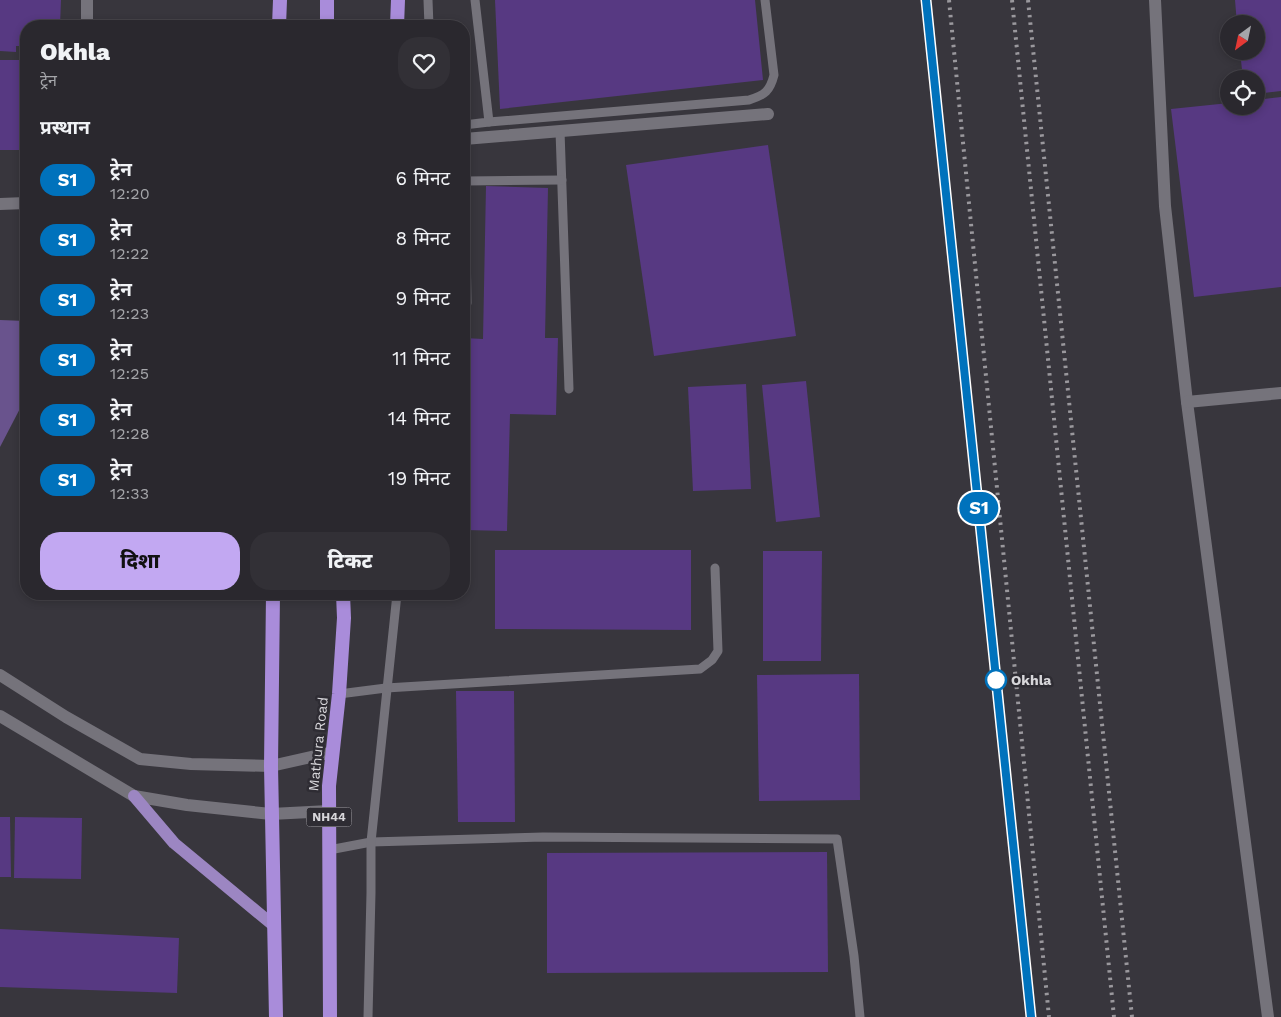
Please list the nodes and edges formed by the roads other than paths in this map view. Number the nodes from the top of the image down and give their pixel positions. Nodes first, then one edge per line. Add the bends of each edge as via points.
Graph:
1 (87, 0) edge
2 (280, 0) edge
3 (327, 0) edge
4 (398, 0) edge
5 (428, 0) edge
6 (475, 0) edge
7 (765, 0) edge
8 (1155, 0) edge
9 (87, 20) edge
10 (279, 20) edge
11 (327, 20) edge
12 (397, 20) edge
13 (429, 20) edge
14 (768, 114) dead end
15 (489, 122) junction
16 (470, 124) edge
17 (560, 131) junction
18 (470, 139) edge
19 (562, 180) junction
20 (470, 181) edge
21 (20, 203) edge
22 (0, 204) edge
23 (569, 389) dead end
24 (1281, 393) edge
25 (1187, 402) junction
26 (715, 568) dead end
27 (273, 600) edge
28 (343, 600) edge
29 (348, 600) edge
30 (396, 600) edge
31 (344, 618) junction
32 (0, 675) edge
33 (386, 688) junction
34 (340, 694) junction
35 (0, 716) edge
36 (333, 752) junction
37 (271, 766) junction
38 (134, 796) junction
39 (329, 811) junction
40 (271, 814) junction
41 (370, 842) junction
42 (329, 850) junction
43 (273, 925) junction
44 (276, 1017) edge
45 (330, 1017) edge
46 (368, 1017) edge
47 (860, 1017) edge
48 (1268, 1017) edge

1 - 9 street
2 - 10 highway
3 - 11 highway
4 - 12 highway
5 - 13 lane
6 - 15 lane
7 - 15 lane via 774,75 771,87 761,96 749,100
8 - 25 street via 1165,206
14 - 17 street
15 - 16 lane
17 - 18 street
17 - 19 lane
19 - 20 lane
19 - 23 lane
21 - 22 street
24 - 25 street
25 - 48 street
26 - 33 lane via 718,651 700,669
27 - 37 highway
28 - 31 highway, Mathura Road / NH44
29 - 31 highway
30 - 33 lane
31 - 34 highway, Mathura Road / NH44
32 - 37 street via 140,759
33 - 34 lane
33 - 41 lane
34 - 36 highway, Mathura Road / NH44
35 - 38 street
36 - 37 street
36 - 39 highway, Mathura Road / NH44
37 - 40 highway
38 - 40 street
38 - 43 main road via 174,843
39 - 40 street
39 - 42 highway, Mathura Road / NH44
40 - 43 highway
41 - 42 lane
41 - 46 lane
41 - 47 lane via 543,837 837,839
42 - 45 highway, Mathura Road / NH44
43 - 44 highway

